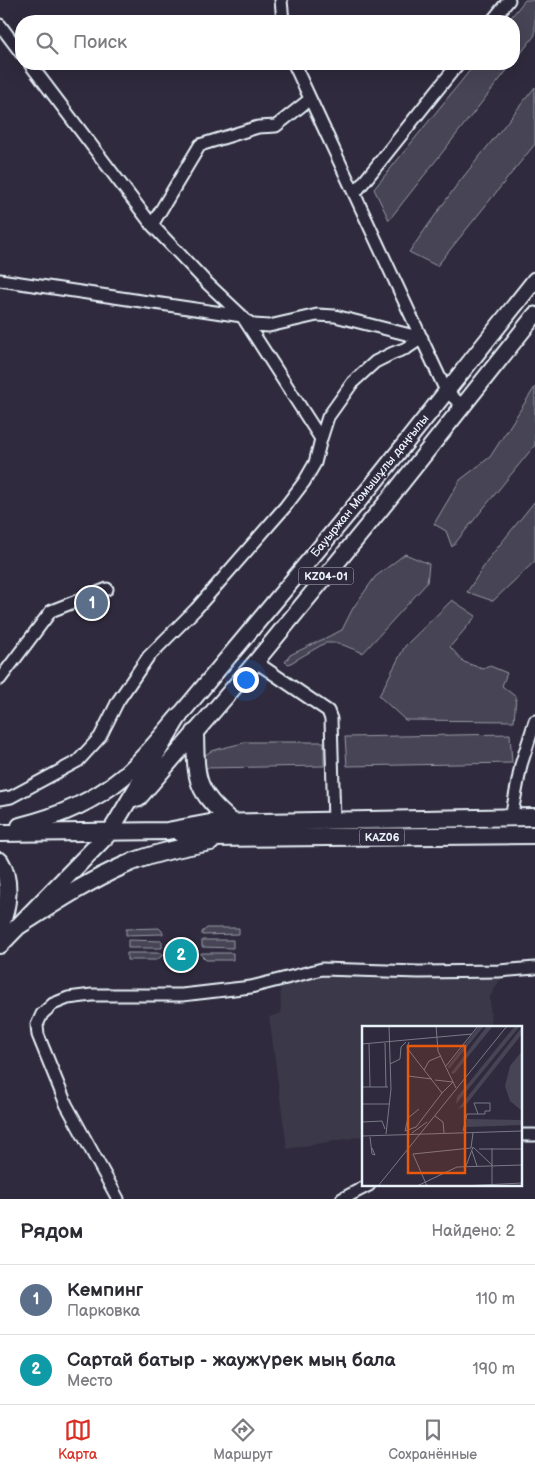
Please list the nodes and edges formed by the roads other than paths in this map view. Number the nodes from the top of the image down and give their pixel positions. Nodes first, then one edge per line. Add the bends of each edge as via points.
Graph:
1 (281, 0) edge
2 (509, 0) edge
3 (282, 15) edge
4 (497, 15) edge
5 (0, 25) edge
6 (15, 45) edge
7 (35, 70) edge
8 (297, 70) edge
9 (453, 70) edge
10 (310, 99) junction
11 (355, 193) junction
12 (152, 225) junction
13 (0, 280) edge
14 (535, 280) edge
15 (535, 315) edge
16 (243, 318) junction
17 (422, 338) junction
18 (446, 391) junction
19 (463, 406) junction
20 (321, 438) junction
21 (107, 590) dead end
22 (256, 662) junction
23 (0, 679) edge
24 (180, 714) junction
25 (535, 722) edge
26 (195, 732) junction
27 (0, 799) edge
28 (535, 817) edge
29 (511, 818) junction
30 (334, 821) junction
31 (231, 830) junction
32 (0, 831) edge
33 (110, 832) junction
34 (535, 835) edge
35 (0, 861) edge
36 (0, 926) edge
37 (17, 927) junction
38 (0, 945) edge
39 (535, 968) edge
40 (522, 1135) edge
41 (535, 1135) edge
42 (109, 1180) junction
43 (367, 1186) edge
44 (110, 1199) edge
45 (118, 1199) edge
46 (342, 1199) edge

1 - 3 street
2 - 4 street
5 - 6 street
7 - 12 street
8 - 10 street
9 - 11 street
10 - 11 street
10 - 12 street via 276,126 258,127 200,145
11 - 17 street
12 - 16 street
13 - 16 street
14 - 18 main road, Бауыржан Момышұлы даңғылы / KZ04-01
15 - 19 main road, Бауыржан Момышұлы даңғылы / KZ04-01
16 - 17 street via 254,325 268,326 317,315 335,316
16 - 20 street
17 - 18 street
17 - 20 street via 375,362 353,382 328,417
18 - 19 street
18 - 24 main road, Бауыржан Момышұлы даңғылы / KZ04-01
19 - 22 main road, Бауыржан Момышұлы даңғылы / KZ04-01
20 - 27 street via 315,463 304,482 196,609 148,657 118,701 100,737 78,761 11,797
21 - 23 street via 51,611
22 - 26 main road, Бауыржан Момышұлы даңғылы / KZ04-01
22 - 30 street via 328,711 331,719
24 - 32 highway, KZ04-01 via 124,776 92,799 40,821
24 - 33 main road, Бауыржан Момышұлы даңғылы / KZ04-01
25 - 29 street via 521,765
26 - 31 highway via 200,785
26 - 33 main road, Бауыржан Момышұлы даңғылы / KZ04-01
28 - 29 highway, KАZ06
29 - 30 highway, KАZ06
30 - 31 highway, KАZ06
31 - 33 highway, KАZ06 via 210,838 168,831
31 - 34 highway, KАZ06
31 - 37 highway via 126,864 74,890
32 - 33 highway, KАZ06
33 - 37 highway
35 - 36 highway via 9,884
37 - 38 highway
39 - 42 street via 419,972 322,969 251,986 182,995 92,995 52,1004 37,1025 38,1035 66,1104
40 - 41 street
42 - 44 street
42 - 45 street
43 - 46 street

